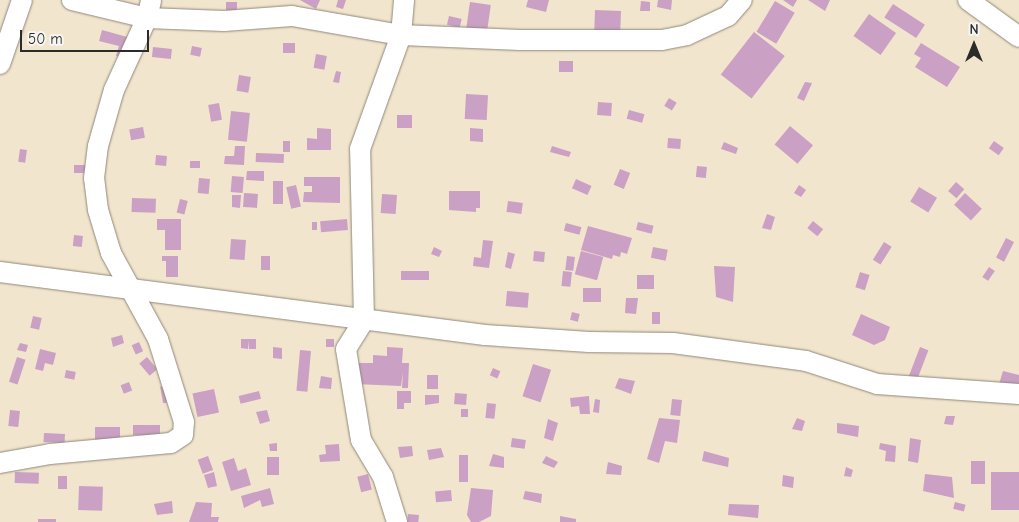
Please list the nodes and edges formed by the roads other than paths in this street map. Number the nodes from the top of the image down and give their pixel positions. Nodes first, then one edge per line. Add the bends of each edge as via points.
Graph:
1 (22, 0) edge
2 (72, 0) edge
3 (404, 0) edge
4 (742, 0) edge
5 (968, 0) edge
6 (149, 9) edge
7 (402, 35) junction
8 (1019, 37) edge
9 (0, 64) edge
10 (0, 272) edge
11 (130, 287) junction
12 (364, 320) junction
13 (1019, 394) edge
14 (0, 463) edge
15 (397, 522) edge

1 - 9 street
2 - 6 street
3 - 7 street
4 - 7 street via 728,16 687,35 662,40 520,40
5 - 8 street
6 - 7 street via 224,20 292,16
6 - 11 street via 114,90 98,146 94,178 98,210 111,253
7 - 12 street via 360,149
10 - 11 street
11 - 12 street
11 - 14 street via 158,339 184,422 182,435 171,443 50,454
12 - 13 street via 485,336 673,343 806,361 877,384
12 - 15 street via 346,349 361,440 383,477

